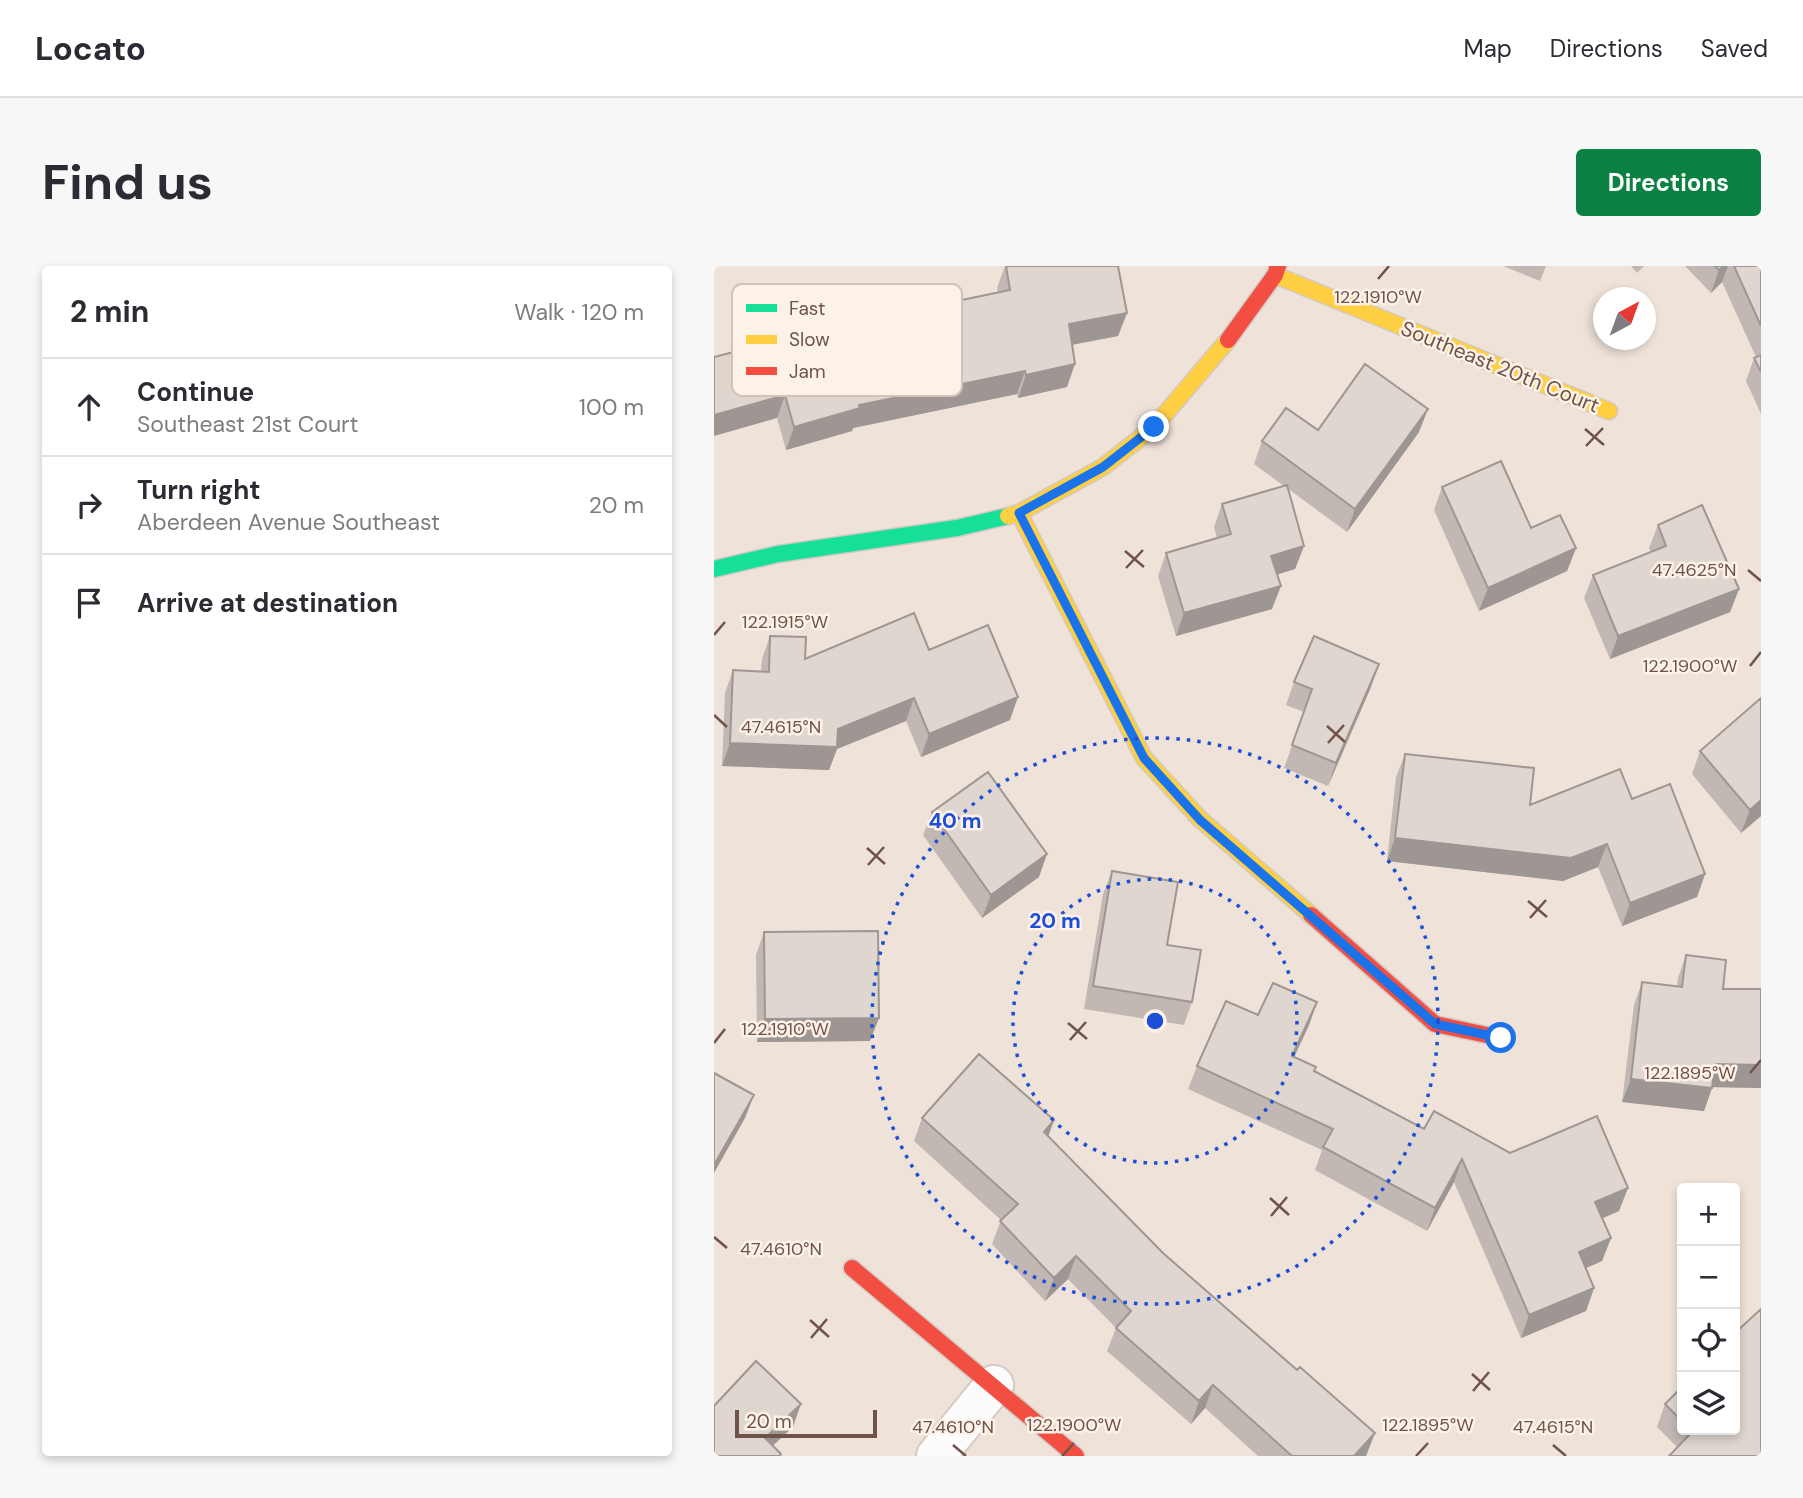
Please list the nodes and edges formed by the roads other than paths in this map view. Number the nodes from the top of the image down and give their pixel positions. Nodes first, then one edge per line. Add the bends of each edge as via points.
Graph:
1 (1276, 270) edge
2 (1609, 411) dead end
3 (1019, 513) junction
4 (714, 569) edge
5 (1501, 1038) dead end
6 (852, 1268) dead end
7 (994, 1385) junction
8 (936, 1456) edge
9 (1076, 1456) edge

1 - 2 street, Southeast 20th Court
1 - 3 street via 1223,347 1154,427 1103,467
3 - 4 street via 957,528 778,554
3 - 5 street via 1144,758 1200,820 1435,1024
6 - 7 street
7 - 8 street
7 - 9 street

